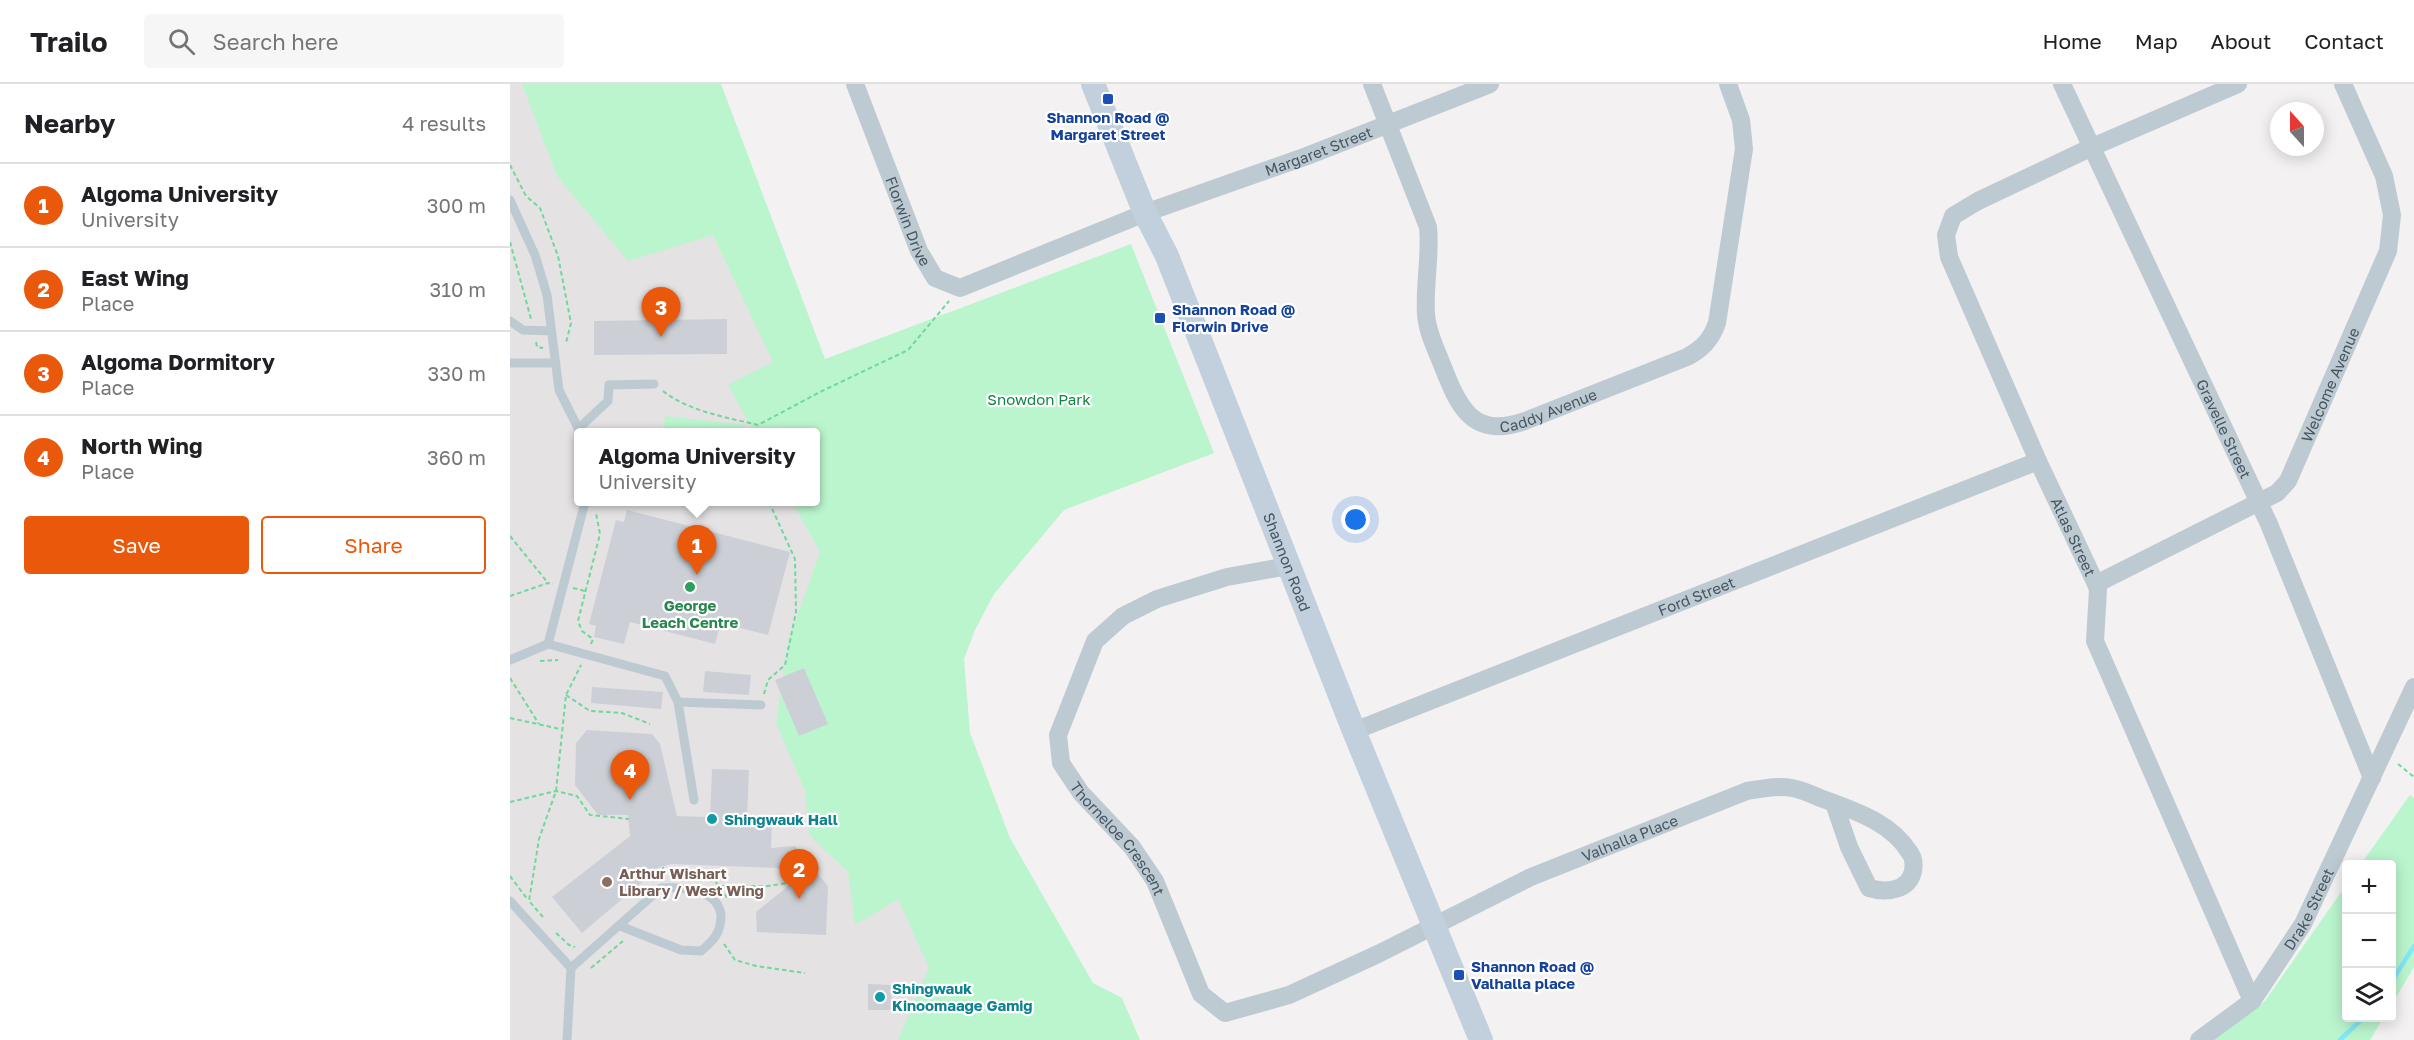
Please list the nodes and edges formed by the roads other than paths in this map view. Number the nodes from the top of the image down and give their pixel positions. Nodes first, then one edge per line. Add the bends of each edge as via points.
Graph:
1 (855, 84) edge
2 (1093, 84) edge
3 (1372, 84) edge
4 (1490, 84) edge
5 (1728, 84) edge
6 (2062, 84) edge
7 (2238, 84) edge
8 (2343, 84) edge
9 (1388, 123) junction
10 (2090, 148) junction
11 (510, 200) edge
12 (1145, 213) junction
13 (519, 218) junction
14 (510, 223) edge
15 (510, 321) edge
16 (551, 331) junction
17 (510, 363) edge
18 (556, 363) junction
19 (654, 384) road end
20 (579, 428) edge
21 (582, 428) edge
22 (2038, 461) junction
23 (2259, 502) junction
24 (584, 506) edge
25 (1288, 566) junction
26 (2096, 584) junction
27 (548, 644) junction
28 (510, 660) edge
29 (2414, 687) edge
30 (678, 702) junction
31 (761, 705) road end
32 (1354, 731) junction
33 (2372, 778) junction
34 (694, 800) dead end
35 (1834, 803) junction
36 (510, 901) edge
37 (620, 926) junction
38 (1434, 926) junction
39 (571, 968) junction
40 (2252, 1001) junction
41 (567, 1040) edge
42 (1481, 1040) edge
43 (2199, 1040) edge

1 - 12 street, Florwin Drive via 919,251 935,278 960,288
2 - 12 street, Shannon Road
3 - 9 street, Caddy Avenue
4 - 9 street, Margaret Street
5 - 9 street, Caddy Avenue via 1741,120 1744,149 1717,323 1707,343 1687,357 1510,426 1485,425 1462,408 1428,330 1428,227
6 - 10 street, Gravelle Street
7 - 10 street, Atlas Street
8 - 23 street, Welcome Avenue via 2384,176 2392,215 2388,251 2288,481 2277,493
9 - 12 street, Margaret Street
10 - 22 street, Atlas Street via 1953,216 1946,235 1949,257
10 - 23 street, Gravelle Street
11 - 13 lane
12 - 25 street, Shannon Road via 1167,256
13 - 14 lane
13 - 16 lane via 547,295
15 - 16 lane via 523,330
16 - 18 lane
17 - 18 lane
18 - 20 lane via 559,390
19 - 21 lane via 609,385 608,401
22 - 26 street, Atlas Street
22 - 32 street, Ford Street
23 - 26 street, Welcome Avenue
23 - 33 street, Gravelle Street
24 - 27 lane
25 - 32 street, Shannon Road
25 - 38 street, Thorneloe Crescent via 1227,577 1157,600 1123,616 1095,641 1058,735 1061,763 1081,794 1132,847 1155,881 1201,994 1226,1013 1289,995
26 - 40 street, Atlas Street via 2096,641
27 - 28 lane
27 - 30 lane via 665,676
29 - 33 street, Drake Street
30 - 31 lane
30 - 34 lane
32 - 38 street, Shannon Road
33 - 40 street, Drake Street via 2303,924
35 - 35 street, Valhalla Place via 1869,888 1881,892 1904,886 1912,879 1911,854 1893,833 1868,816
35 - 38 street, Valhalla Place via 1792,788 1747,791 1531,877
36 - 39 lane
37 - 37 lane via 681,950 701,951 717,937 720,907 713,897 696,891 661,888
37 - 39 lane
38 - 42 street, Shannon Road
39 - 41 lane
40 - 43 street, Drake Street

